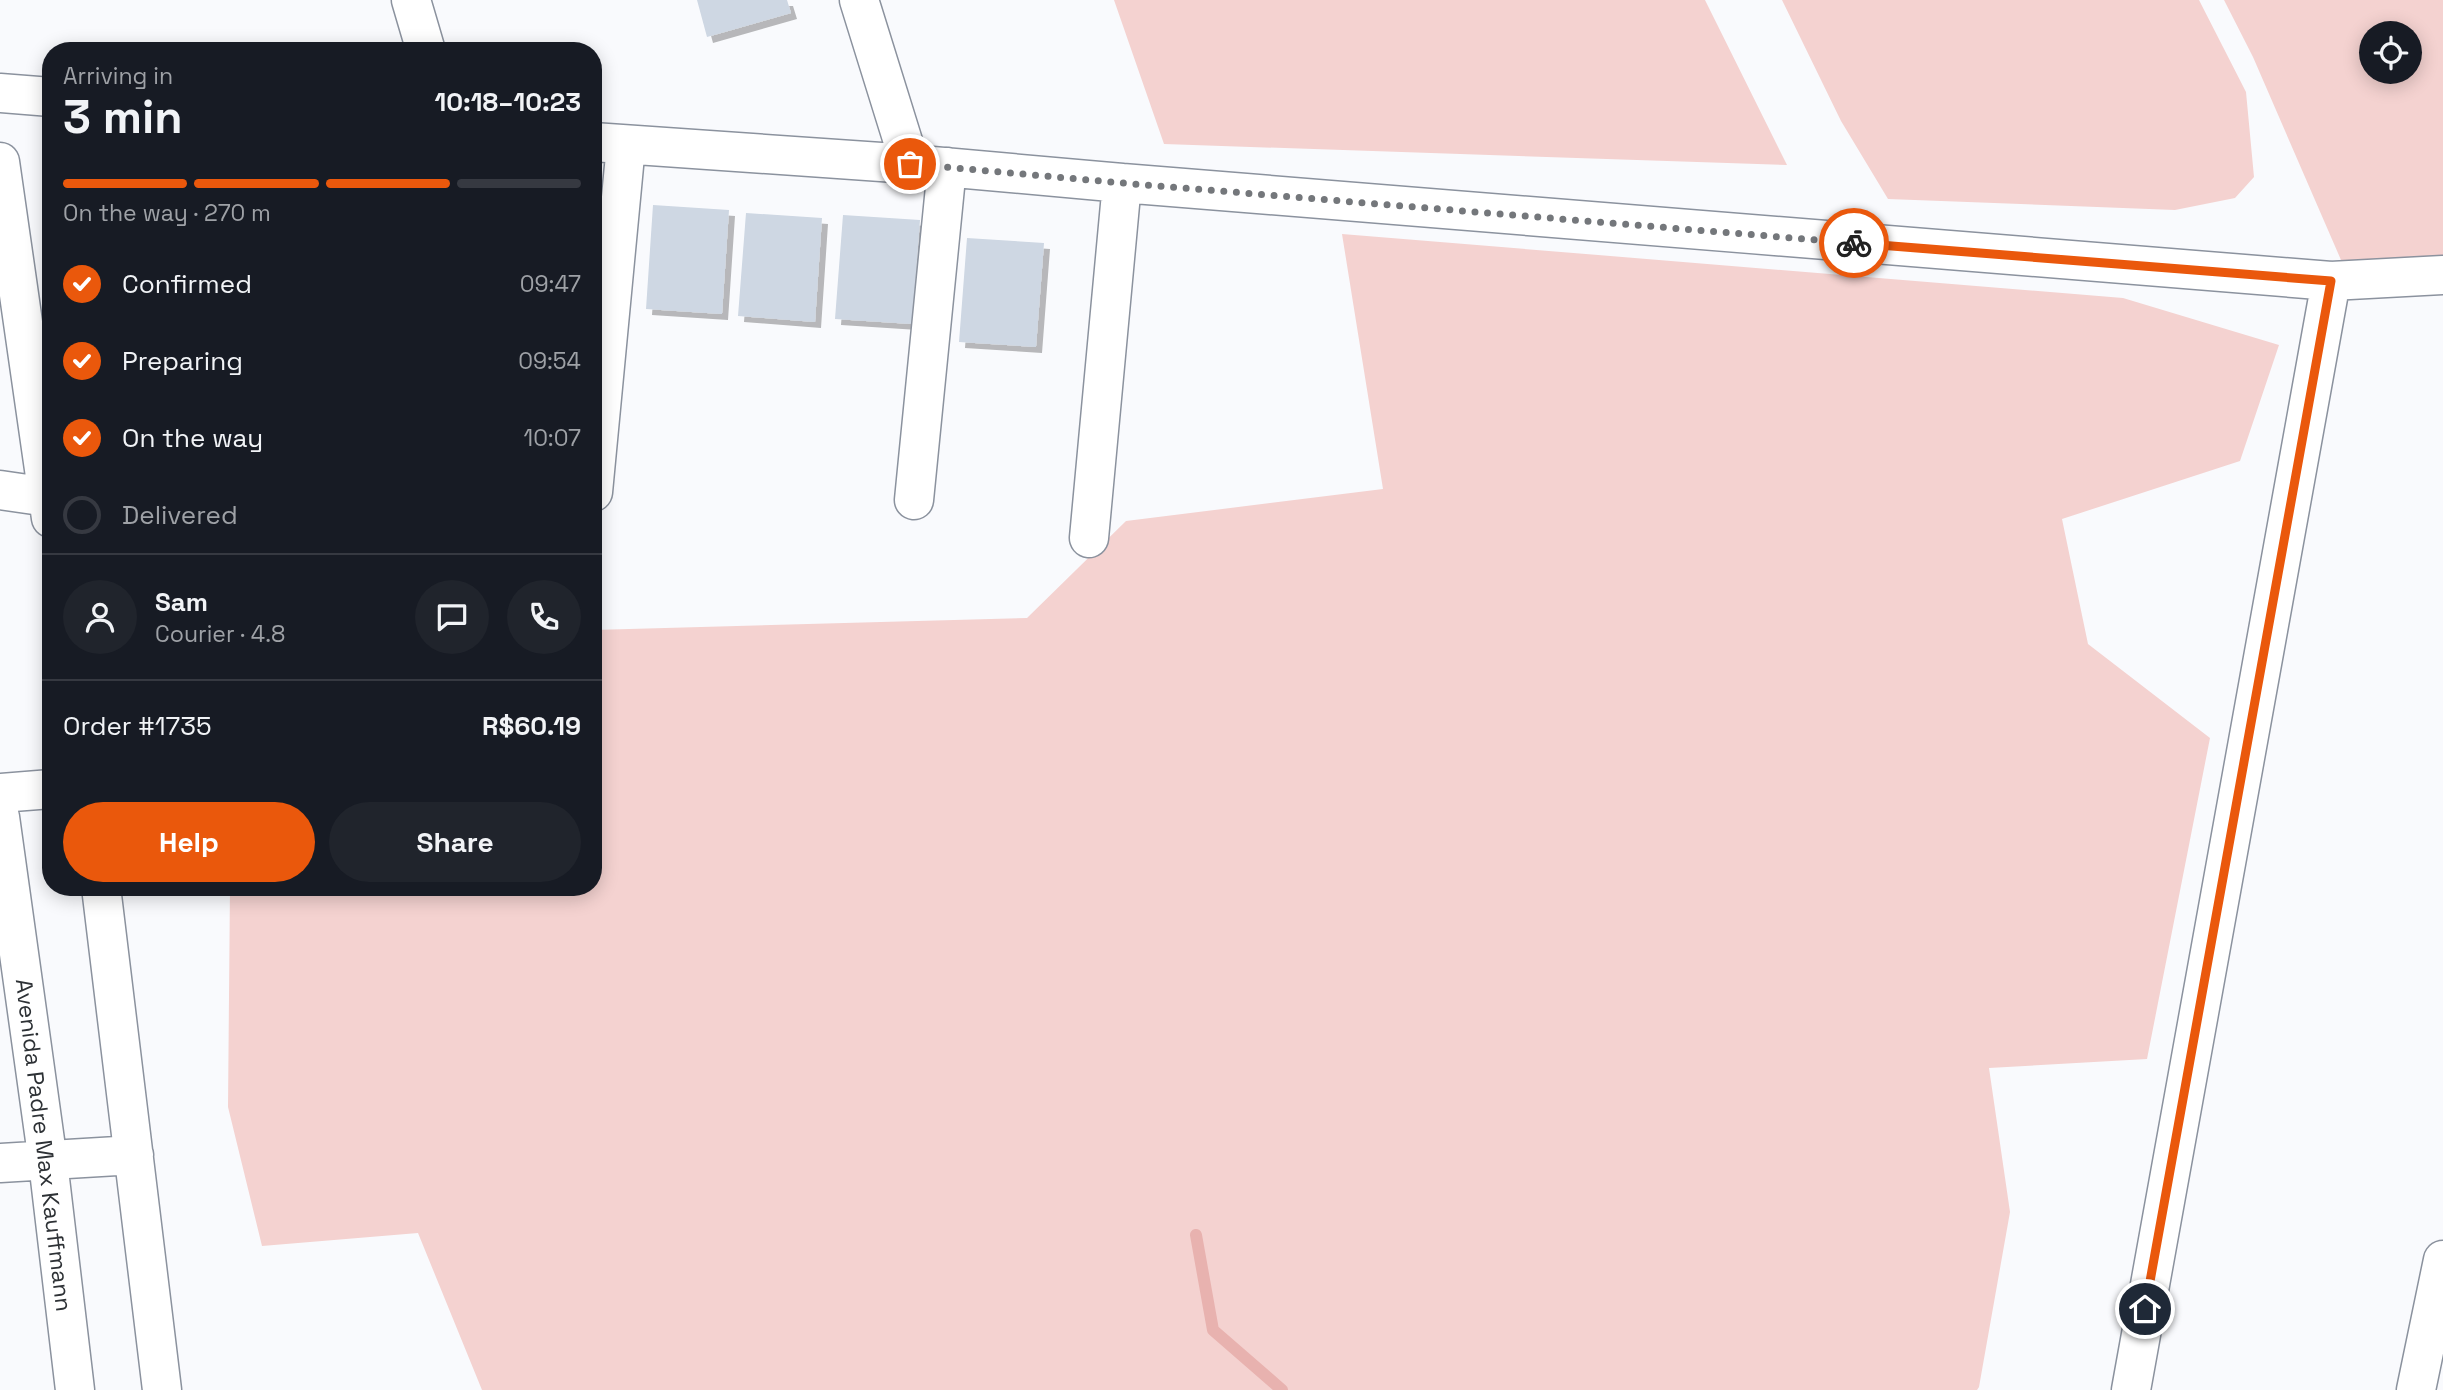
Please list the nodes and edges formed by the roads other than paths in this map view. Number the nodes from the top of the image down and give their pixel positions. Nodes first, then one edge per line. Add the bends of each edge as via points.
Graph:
1 (411, 0) edge
2 (859, 0) edge
3 (423, 42) edge
4 (0, 93) edge
5 (42, 96) edge
6 (610, 143) edge
7 (0, 162) edge
8 (910, 164) junction
9 (947, 167) junction
10 (1122, 183) junction
11 (2443, 275) edge
12 (2331, 281) junction
13 (602, 307) edge
14 (42, 459) edge
15 (0, 490) edge
16 (914, 500) dead end
17 (42, 505) edge
18 (1089, 538) dead end
19 (42, 790) edge
20 (0, 793) edge
21 (0, 817) edge
22 (102, 896) edge
23 (134, 1155) junction
24 (48, 1162) junction
25 (0, 1163) edge
26 (2443, 1260) edge
27 (75, 1390) edge
28 (162, 1390) edge
29 (2131, 1390) edge
30 (2416, 1390) edge

1 - 3 street
2 - 8 street
4 - 5 street
6 - 8 street
6 - 13 street
7 - 14 street
8 - 9 street
9 - 10 street
9 - 16 street
10 - 12 street
10 - 18 street
11 - 12 street
12 - 29 street
15 - 17 street
19 - 20 street
21 - 24 street, Avenida Padre Max Kauffmann
22 - 23 street
23 - 24 street
23 - 28 street
24 - 25 street
24 - 27 street, Avenida Padre Max Kauffmann
26 - 30 street

